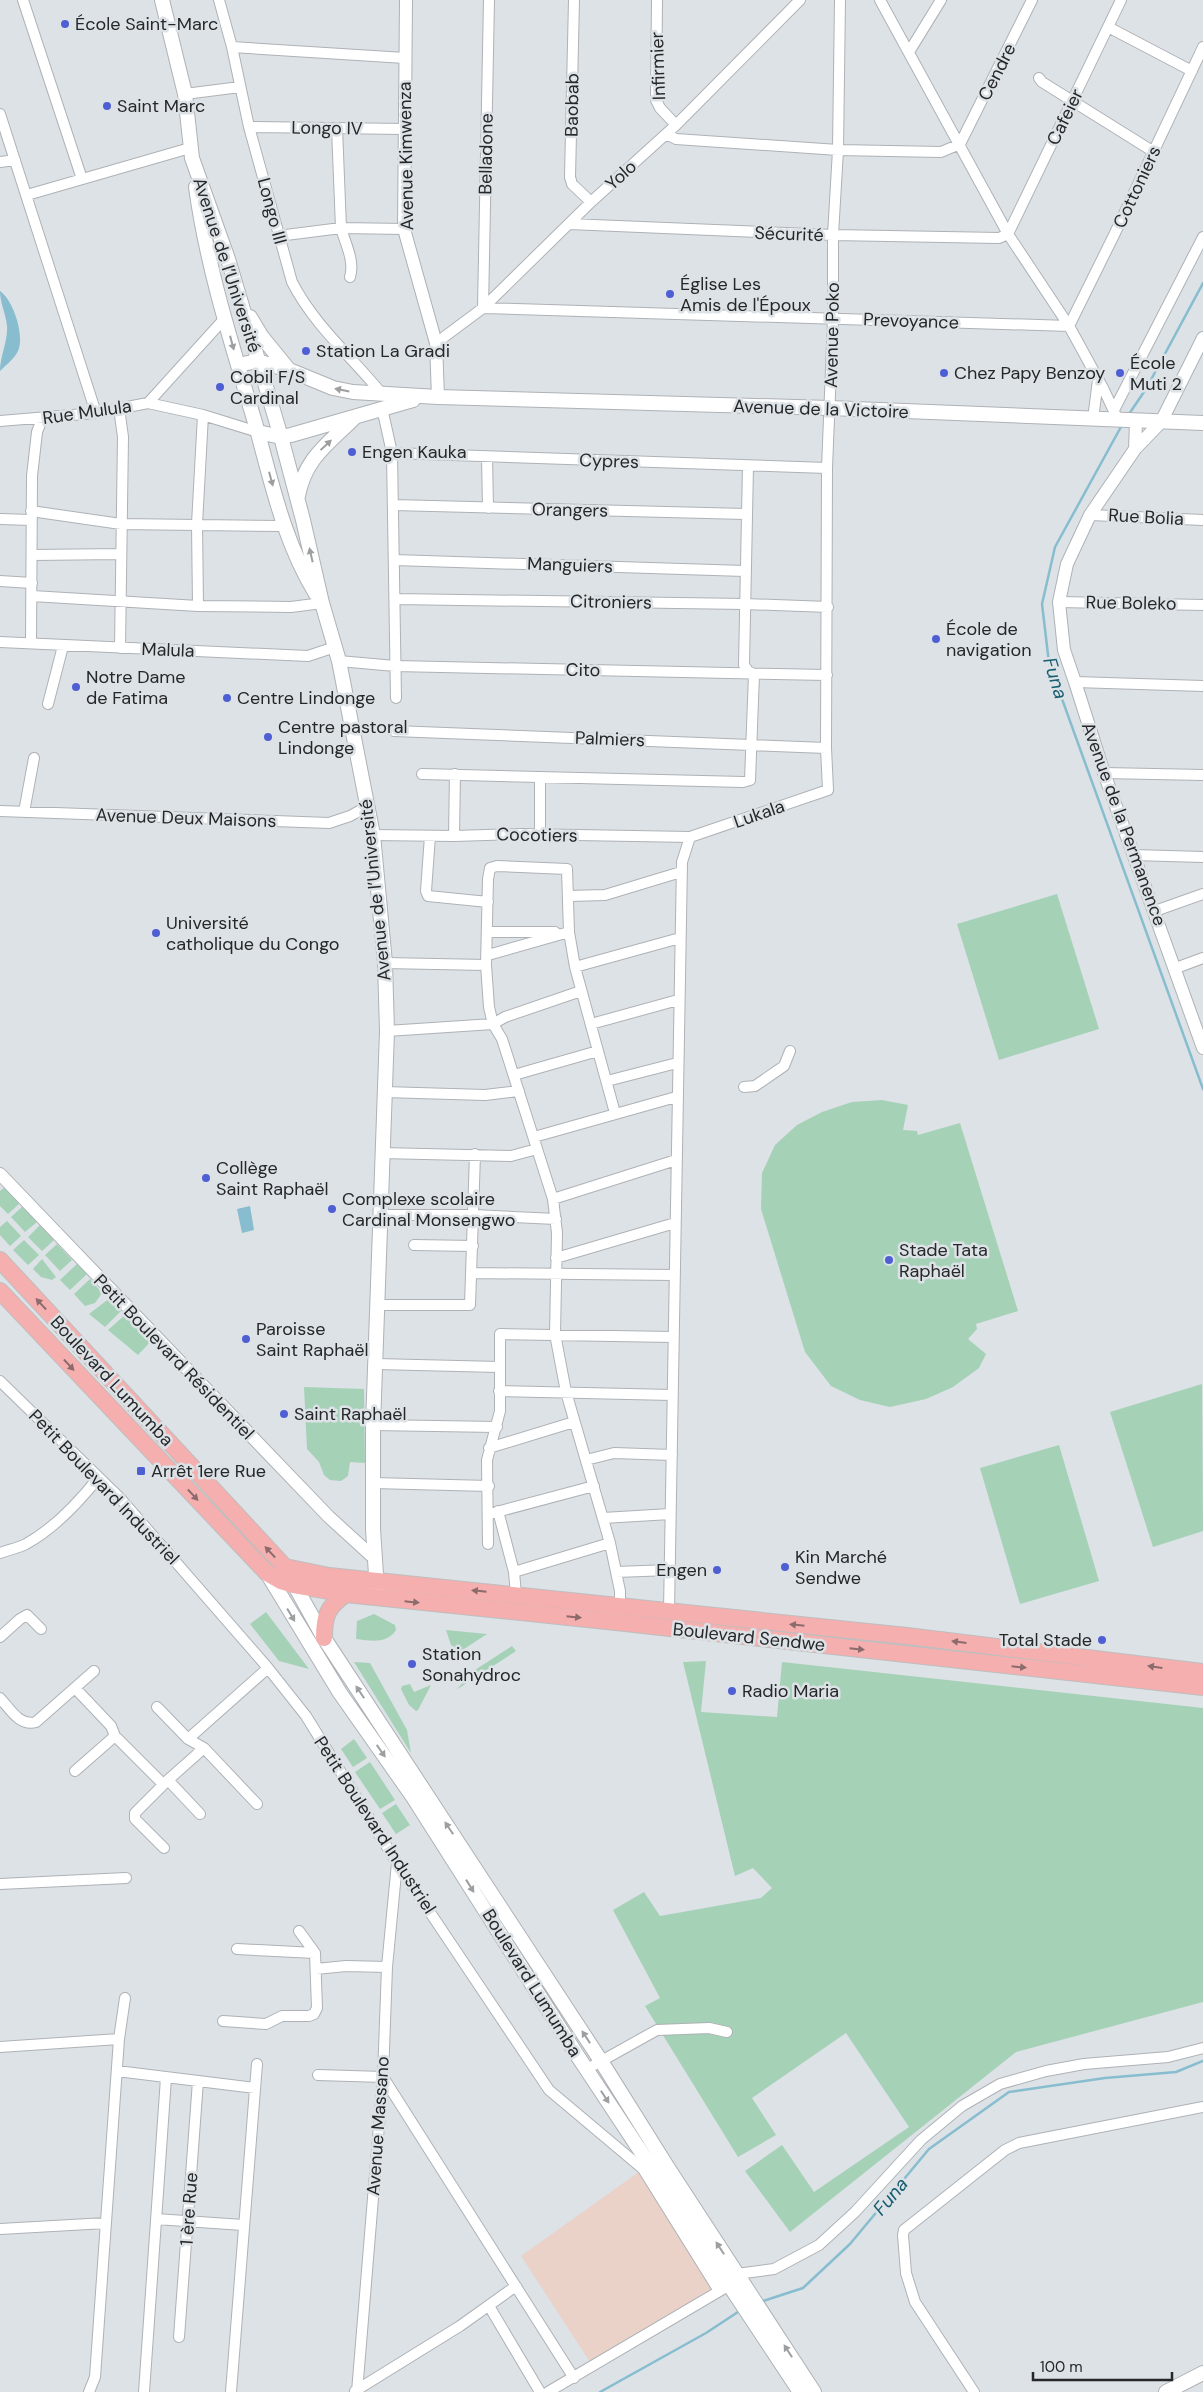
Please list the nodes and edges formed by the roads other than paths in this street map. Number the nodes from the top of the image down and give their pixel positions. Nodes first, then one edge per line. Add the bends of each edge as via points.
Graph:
1 (23, 0) edge
2 (162, 0) edge
3 (219, 0) edge
4 (406, 0) edge
5 (489, 0) edge
6 (574, 0) edge
7 (657, 0) edge
8 (800, 0) edge
9 (840, 0) edge
10 (880, 0) edge
11 (941, 0) edge
12 (1032, 0) edge
13 (1121, 0) edge
14 (1108, 27) junction
15 (232, 47) junction
16 (1203, 47) edge
17 (910, 52) junction
18 (405, 58) junction
19 (1192, 71) junction
20 (1039, 78) dead end
21 (240, 86) junction
22 (185, 94) junction
23 (1073, 100) junction
24 (0, 114) edge
25 (676, 125) junction
26 (249, 127) junction
27 (337, 128) junction
28 (405, 129) junction
29 (666, 134) junction
30 (960, 144) junction
31 (838, 150) junction
32 (1154, 152) junction
33 (191, 153) junction
34 (15, 160) junction
35 (0, 162) edge
36 (82, 179) junction
37 (27, 195) junction
38 (591, 202) junction
39 (569, 224) junction
40 (341, 228) junction
41 (404, 229) junction
42 (1008, 234) junction
43 (833, 235) junction
44 (278, 236) junction
45 (1203, 236) edge
46 (350, 277) dead end
47 (240, 301) junction
48 (483, 308) junction
49 (225, 318) junction
50 (833, 319) junction
51 (1069, 326) junction
52 (1203, 338) edge
53 (436, 343) junction
54 (258, 361) junction
55 (238, 365) junction
56 (289, 370) junction
57 (1098, 380) junction
58 (432, 397) junction
59 (382, 401) junction
60 (148, 403) junction
61 (119, 408) junction
62 (830, 408) junction
63 (96, 413) junction
64 (358, 414) junction
65 (203, 416) junction
66 (42, 419) junction
67 (1093, 419) junction
68 (1124, 419) junction
69 (0, 421) edge
70 (1161, 422) junction
71 (1203, 424) edge
72 (258, 432) junction
73 (281, 437) junction
74 (1135, 449) junction
75 (392, 453) junction
76 (488, 457) junction
77 (748, 466) junction
78 (827, 468) junction
79 (297, 502) junction
80 (393, 505) junction
81 (488, 508) junction
82 (746, 514) junction
83 (31, 515) junction
84 (1090, 515) junction
85 (0, 520) edge
86 (1203, 520) edge
87 (121, 524) junction
88 (198, 524) junction
89 (284, 526) junction
90 (120, 554) junction
91 (32, 555) junction
92 (394, 560) junction
93 (745, 571) junction
94 (0, 581) edge
95 (32, 583) junction
96 (32, 596) junction
97 (394, 599) junction
98 (121, 601) junction
99 (1059, 602) junction
100 (322, 603) junction
101 (745, 604) junction
102 (1203, 605) edge
103 (198, 606) junction
104 (828, 608) junction
105 (0, 642) edge
106 (31, 642) junction
107 (63, 646) junction
108 (120, 648) junction
109 (338, 654) junction
110 (395, 666) junction
111 (754, 674) junction
112 (827, 674) junction
113 (1074, 682) junction
114 (1203, 686) edge
115 (396, 698) dead end
116 (48, 704) dead end
117 (394, 731) dead end
118 (751, 745) junction
119 (826, 748) junction
120 (34, 758) dead end
121 (1104, 773) junction
122 (422, 774) dead end
123 (455, 774) junction
124 (1203, 775) edge
125 (540, 777) junction
126 (828, 790) joint
127 (368, 806) junction
128 (0, 811) edge
129 (24, 812) junction
130 (540, 834) junction
131 (379, 835) junction
132 (430, 836) junction
133 (454, 836) junction
134 (690, 837) junction
135 (1133, 855) junction
136 (1203, 856) edge
137 (681, 872) junction
138 (1203, 894) edge
139 (569, 896) junction
140 (488, 902) junction
141 (1155, 912) junction
142 (488, 932) junction
143 (569, 932) junction
144 (680, 938) junction
145 (1203, 958) edge
146 (487, 960) junction
147 (385, 963) junction
148 (575, 967) junction
149 (1176, 968) junction
150 (581, 991) junction
151 (678, 1000) junction
152 (493, 1024) junction
153 (591, 1024) junction
154 (387, 1031) junction
155 (1203, 1048) edge
156 (790, 1051) dead end
157 (598, 1052) junction
158 (677, 1063) junction
159 (514, 1075) junction
160 (607, 1081) junction
161 (744, 1087) dead end
162 (519, 1091) junction
163 (384, 1092) junction
164 (676, 1097) junction
165 (615, 1113) junction
166 (534, 1137) junction
167 (537, 1149) junction
168 (381, 1153) junction
169 (475, 1154) junction
170 (676, 1160) junction
171 (0, 1174) edge
172 (553, 1199) junction
173 (379, 1215) junction
174 (474, 1215) junction
175 (556, 1219) junction
176 (675, 1223) junction
177 (414, 1245) dead end
178 (473, 1246) junction
179 (556, 1258) junction
180 (0, 1260) edge
181 (471, 1273) junction
182 (555, 1274) junction
183 (675, 1276) junction
184 (0, 1291) edge
185 (377, 1305) junction
186 (555, 1334) junction
187 (673, 1337) junction
188 (376, 1364) junction
189 (499, 1367) junction
190 (0, 1381) edge
191 (499, 1391) junction
192 (566, 1392) junction
193 (672, 1395) junction
194 (574, 1422) junction
195 (374, 1425) junction
196 (498, 1427) junction
197 (489, 1448) junction
198 (672, 1454) junction
199 (586, 1460) junction
200 (98, 1478) junction
201 (373, 1483) junction
202 (489, 1486) junction
203 (594, 1486) junction
204 (493, 1512) junction
205 (670, 1514) junction
206 (603, 1518) junction
207 (610, 1543) junction
208 (488, 1544) dead end
209 (0, 1553) edge
210 (373, 1557) junction
211 (285, 1567) junction
212 (670, 1570) junction
213 (514, 1572) junction
214 (616, 1572) junction
215 (267, 1573) junction
216 (376, 1580) junction
217 (294, 1585) junction
218 (346, 1594) junction
219 (516, 1594) junction
220 (378, 1598) junction
221 (620, 1606) junction
222 (669, 1611) junction
223 (41, 1630) dead end
224 (0, 1637) edge
225 (324, 1638) junction
226 (268, 1668) junction
227 (94, 1672) dead end
228 (1203, 1672) edge
229 (1203, 1687) edge
230 (75, 1688) junction
231 (0, 1698) edge
232 (157, 1707) dead end
233 (115, 1736) junction
234 (188, 1739) junction
235 (204, 1748) junction
236 (75, 1770) dead end
237 (165, 1782) junction
238 (257, 1804) dead end
239 (200, 1814) dead end
240 (164, 1848) dead end
241 (397, 1863) junction
242 (126, 1878) dead end
243 (0, 1884) edge
244 (299, 1931) dead end
245 (237, 1949) dead end
246 (315, 1953) junction
247 (387, 1967) junction
248 (316, 1970) junction
249 (124, 1998) dead end
250 (223, 2021) dead end
251 (727, 2032) dead end
252 (119, 2039) junction
253 (0, 2047) edge
254 (1203, 2048) edge
255 (601, 2060) junction
256 (257, 2064) dead end
257 (587, 2069) junction
258 (117, 2070) junction
259 (318, 2075) dead end
260 (166, 2078) junction
261 (383, 2078) junction
262 (198, 2081) junction
263 (255, 2088) junction
264 (1203, 2107) edge
265 (156, 2218) junction
266 (188, 2222) junction
267 (106, 2223) junction
268 (243, 2225) junction
269 (0, 2230) edge
270 (737, 2274) junction
271 (516, 2286) junction
272 (733, 2290) junction
273 (489, 2306) junction
274 (752, 2309) junction
275 (179, 2337) dead end
276 (1203, 2373) edge
277 (574, 2378) junction
278 (356, 2391) edge
279 (89, 2392) edge
280 (144, 2392) edge
281 (231, 2392) edge
282 (540, 2392) edge
283 (548, 2392) edge
284 (800, 2392) edge
285 (814, 2392) edge
286 (974, 2392) edge
287 (1166, 2392) edge

1 - 36 street
2 - 22 main road, Avenue de l’Université
3 - 15 street, Longo III
4 - 18 street, Avenue Kimwenza
5 - 48 street, Belladone
6 - 38 street, Baobab via 570,177 572,184
7 - 25 street, Infirmier via 656,100
8 - 25 street, Yolo
9 - 31 street, Avenue Poko
10 - 17 street
11 - 17 street
12 - 30 street, Cendre
13 - 14 street, Cafeier
14 - 19 street
14 - 23 street, Cafeier
15 - 18 street
15 - 21 street, Longo III
16 - 19 street, Cottoniers
17 - 30 street
18 - 28 street, Avenue Kimwenza
19 - 32 street, Cottoniers
20 - 23 street
21 - 22 street
21 - 26 street, Longo III
22 - 33 main road, Avenue de l’Université
23 - 32 street
23 - 42 street, Cafeier
24 - 34 street
25 - 29 street, Yolo
26 - 27 street, Longo IV
26 - 44 street, Longo III
27 - 28 street, Longo IV
27 - 40 street
28 - 41 street, Avenue Kimwenza
29 - 31 street via 676,139
29 - 38 street, Yolo
30 - 31 street via 941,152
30 - 42 street
31 - 43 street, Avenue Poko
32 - 51 street, Cottoniers
33 - 36 street
33 - 47 main road, Avenue de l’Université
33 - 49 main road via 201,221
34 - 35 street
34 - 37 street
36 - 37 street
37 - 63 street
38 - 39 street, Yolo
39 - 43 street, Sécurité
39 - 48 street, Yolo
40 - 41 street
40 - 44 street
40 - 46 street via 350,258
41 - 53 street, Avenue Kimwenza
42 - 43 street, Sécurité via 988,239
42 - 51 street
43 - 50 street, Avenue Poko
44 - 59 street, Longo III via 292,282 303,304 319,326 356,363
45 - 68 street
47 - 54 main road, Avenue de l’Université
47 - 56 main road via 262,337
48 - 50 street, Prevoyance
48 - 53 street, Yolo
49 -> 55 main road
49 - 60 street, Rue Mulula
50 - 51 street, Prevoyance
50 - 62 street, Avenue Poko
51 - 57 street
52 - 70 street, Avenue de la Permanence
53 - 58 street, Avenue Kimwenza
54 - 55 main road
54 - 56 main road
54 - 73 main road, Avenue de l’Université
55 - 72 main road
59 -> 56 main road via 333,388
57 - 67 street
57 - 68 street
58 - 59 main road, Avenue de la Victoire
58 - 62 main road, Avenue de la Victoire
59 - 64 main road, Avenue de la Victoire
59 - 75 street
60 - 61 street, Rue Mulula
60 - 65 street
61 - 63 street, Rue Mulula
61 - 87 street via 123,437
62 - 67 main road, Avenue de la Victoire
62 - 78 street, Avenue Poko
63 - 66 street, Rue Mulula
64 - 73 main road, Avenue de la Victoire
79 -> 64 main road via 301,479 310,462
65 - 72 street
65 - 88 street
66 - 69 street, Rue Mulula
66 - 83 street via 34,447
67 - 68 main road, Avenue de la Victoire
68 - 70 main road, Avenue de la Victoire
68 - 74 street
70 - 71 main road, Avenue de la Victoire
70 - 74 street, Avenue de la Permanence
72 - 73 main road
72 -> 89 main road
73 - 79 main road, Avenue de l’Université
74 - 84 street, Avenue de la Permanence
75 - 76 street, Cypres
75 - 80 street
76 - 77 street, Cypres
76 - 81 street
77 - 78 street, Cypres
77 - 82 street
78 - 104 street, Avenue Poko
100 -> 79 main road, Avenue de l’Université
80 - 81 street, Orangers
80 - 92 street
81 - 82 street, Orangers
82 - 93 street
83 - 85 street
83 - 87 street
83 - 91 street
84 - 86 street, Rue Bolia
84 - 99 street, Avenue de la Permanence via 1067,564
87 - 88 street
87 - 90 street
88 - 89 street
88 - 103 street
89 - 100 main road via 300,565
90 - 91 street
90 - 98 street
91 - 95 street
92 - 93 street, Manguiers
92 - 97 street
93 - 101 street
94 - 95 street
95 - 96 street
96 - 98 street
96 - 106 street
97 - 101 street, Citroniers
97 - 110 street
98 - 103 street
98 - 108 street
99 - 102 street, Rue Boleko
99 - 113 street, Avenue de la Permanence via 1064,650
100 - 103 street via 291,607
100 - 109 main road, Avenue de l’Université
101 - 104 street, Citroniers
101 - 111 street via 744,665
104 - 112 street, Avenue Poko
105 - 106 street, Malula
106 - 107 street, Malula
107 - 108 street, Malula
107 - 116 street
108 - 109 street, Malula via 308,656
109 - 110 street, Cito
109 - 127 main road, Avenue de l’Université
110 - 111 street, Cito
110 - 115 street
111 - 112 street, Cito
111 - 118 street
112 - 119 street, Avenue Poko
113 - 114 street
113 - 121 street, Avenue de la Permanence
117 - 118 street, Palmiers
118 - 119 street, Palmiers
118 - 125 street via 750,780 746,782
119 - 126 street, Avenue Poko
120 - 129 street
121 - 124 street
121 - 135 street, Avenue de la Permanence
122 - 123 street
123 - 125 street
123 - 133 street
125 - 130 street
126 - 134 street, Lukala
127 - 129 street, Avenue Deux Maisons via 330,823
127 - 131 main road, Avenue de l’Université
128 - 129 street, Avenue Deux Maisons
130 - 133 street, Cocotiers
130 - 134 street, Cocotiers
131 - 132 street, Cocotiers
131 - 147 main road, Avenue de l’Université
132 - 133 street, Cocotiers
132 - 140 street via 428,896
134 - 137 street
135 - 136 street
135 - 141 street, Avenue de la Permanence
137 - 139 street via 605,895
137 - 144 street
138 - 141 street
139 - 140 street via 569,872 565,868 497,866 489,870
139 - 143 street
140 - 142 street
141 - 149 street, Avenue de la Permanence
142 - 143 street
142 - 146 street
143 - 146 street
143 - 148 street
144 - 148 street
144 - 151 street
145 - 149 street
146 - 147 street
146 - 152 street
147 - 154 main road, Avenue de l’Université
148 - 150 street
149 - 155 street, Avenue de la Permanence
150 - 152 street via 512,1014
150 - 153 street
151 - 153 street
151 - 158 street
152 - 154 street
152 - 159 street via 502,1038
153 - 157 street
154 - 163 main road, Avenue de l’Université
156 - 161 street via 784,1066 755,1086
157 - 159 street
157 - 160 street
158 - 160 street
158 - 164 street
159 - 162 street
160 - 165 street
162 - 163 street via 485,1095
162 - 166 street
163 - 168 main road, Avenue de l’Université
164 - 165 street
164 - 170 street
165 - 166 street
166 - 167 street
167 - 169 street via 511,1156
167 - 172 street
168 - 169 street
168 - 173 main road, Avenue de l’Université
169 - 174 street
170 - 172 street
170 - 176 street
171 - 210 street, Petit Boulevard Résidentiel via 329,1517
172 - 175 street
173 - 174 street
173 - 185 main road, Avenue de l’Université
174 - 175 street
174 - 178 street
175 - 179 street
176 - 179 street
176 - 183 street
177 - 178 street
178 - 181 street
179 - 182 street
211 -> 180 highway, Boulevard Lumumba
181 - 182 street
181 - 185 street via 470,1305
182 - 183 street
182 - 186 street
183 - 187 street
184 -> 215 highway, Boulevard Lumumba
185 - 188 main road, Avenue de l’Université
186 - 187 street
186 - 189 street via 500,1334
186 - 192 street
187 - 193 street
188 - 189 street
188 - 195 main road, Avenue de l’Université
189 - 191 street
190 - 200 street, Petit Boulevard Industriel
191 - 192 street
191 - 196 street
192 - 193 street
192 - 194 street
193 - 198 street
194 - 197 street
194 - 199 street
195 - 196 street
195 - 201 main road, Avenue de l’Université
196 - 197 street
197 - 202 street
198 - 199 street via 614,1453
198 - 205 street
199 - 203 street
200 - 209 street via 42,1533 25,1544
200 - 226 street, Petit Boulevard Industriel via 157,1538
201 - 202 street
201 - 210 main road, Avenue de l’Université
202 - 204 street
203 - 204 street
203 - 206 street
204 - 208 street
204 - 213 street
205 - 206 street
205 - 212 street
206 - 207 street
207 - 213 street
207 - 214 street
210 - 216 main road, Avenue de l’Université
211 - 216 highway, Boulevard Sendwe via 328,1576
211 - 217 main road, Boulevard Lumumba
212 - 214 street
212 - 222 street
213 - 219 street
214 - 221 street
215 - 217 highway, Boulevard Lumumba
215 -> 257 main road, Boulevard Lumumba via 325,1670 417,1804
219 -> 216 highway, Boulevard Sendwe
216 - 220 main road, Avenue de l’Université
217 - 218 highway, Boulevard Sendwe
217 - 225 main road, Boulevard Lumumba
218 - 220 highway, Boulevard Sendwe
218 - 225 highway via 326,1611
219 - 221 highway, Boulevard Sendwe
220 -> 229 highway, Boulevard Sendwe
221 - 222 highway, Boulevard Sendwe
228 -> 222 highway, Boulevard Sendwe
223 - 224 street via 28,1615
255 -> 225 main road, Boulevard Lumumba
226 - 234 street
226 - 241 street, Petit Boulevard Industriel via 306,1716
227 - 230 street
230 - 231 street via 36,1722 29,1724 23,1723
230 - 233 street via 111,1726
232 - 234 street
233 - 236 street
233 - 237 street
234 - 235 street
235 - 237 street
235 - 238 street
237 - 239 street
237 - 240 street via 134,1816
241 - 247 street, Avenue Massano
241 - 272 street, Petit Boulevard Industriel via 549,2090 643,2169
242 - 243 street
244 - 246 street
245 - 246 street
246 - 248 street
247 - 248 street via 346,1966
247 - 261 street, Avenue Massano
248 - 250 street via 317,2008 314,2014 282,2016 266,2024
249 - 252 street
251 - 255 street via 709,2028 658,2030
252 - 253 street
252 - 258 street
254 - 270 street via 1168,2057 1084,2064 1000,2084 962,2106 922,2140 855,2212 819,2245 774,2269
255 - 257 street
270 -> 255 main road, Boulevard Lumumba
256 - 263 street
257 -> 272 main road, Boulevard Lumumba
258 - 260 street
258 - 267 street
259 - 261 street
260 - 262 street
260 - 265 street
261 - 271 street
261 - 278 street, Avenue Massano
262 - 263 street
262 - 266 street, 1 ère Rue
263 - 268 street
264 - 286 street via 1019,2143 1005,2150 904,2230 906,2273 915,2302
265 - 266 street
265 - 280 street
266 - 268 street
266 - 275 street, 1 ère Rue
267 - 269 street
267 - 279 street via 95,2377
268 - 281 street
270 - 272 main road, Boulevard Lumumba
271 - 273 street
271 - 277 street
272 - 274 main road, Boulevard Lumumba
272 - 277 street
273 - 278 street
273 - 282 street
274 - 284 main road, Boulevard Lumumba
285 -> 274 main road, Boulevard Lumumba
276 - 287 main road
277 - 283 street

